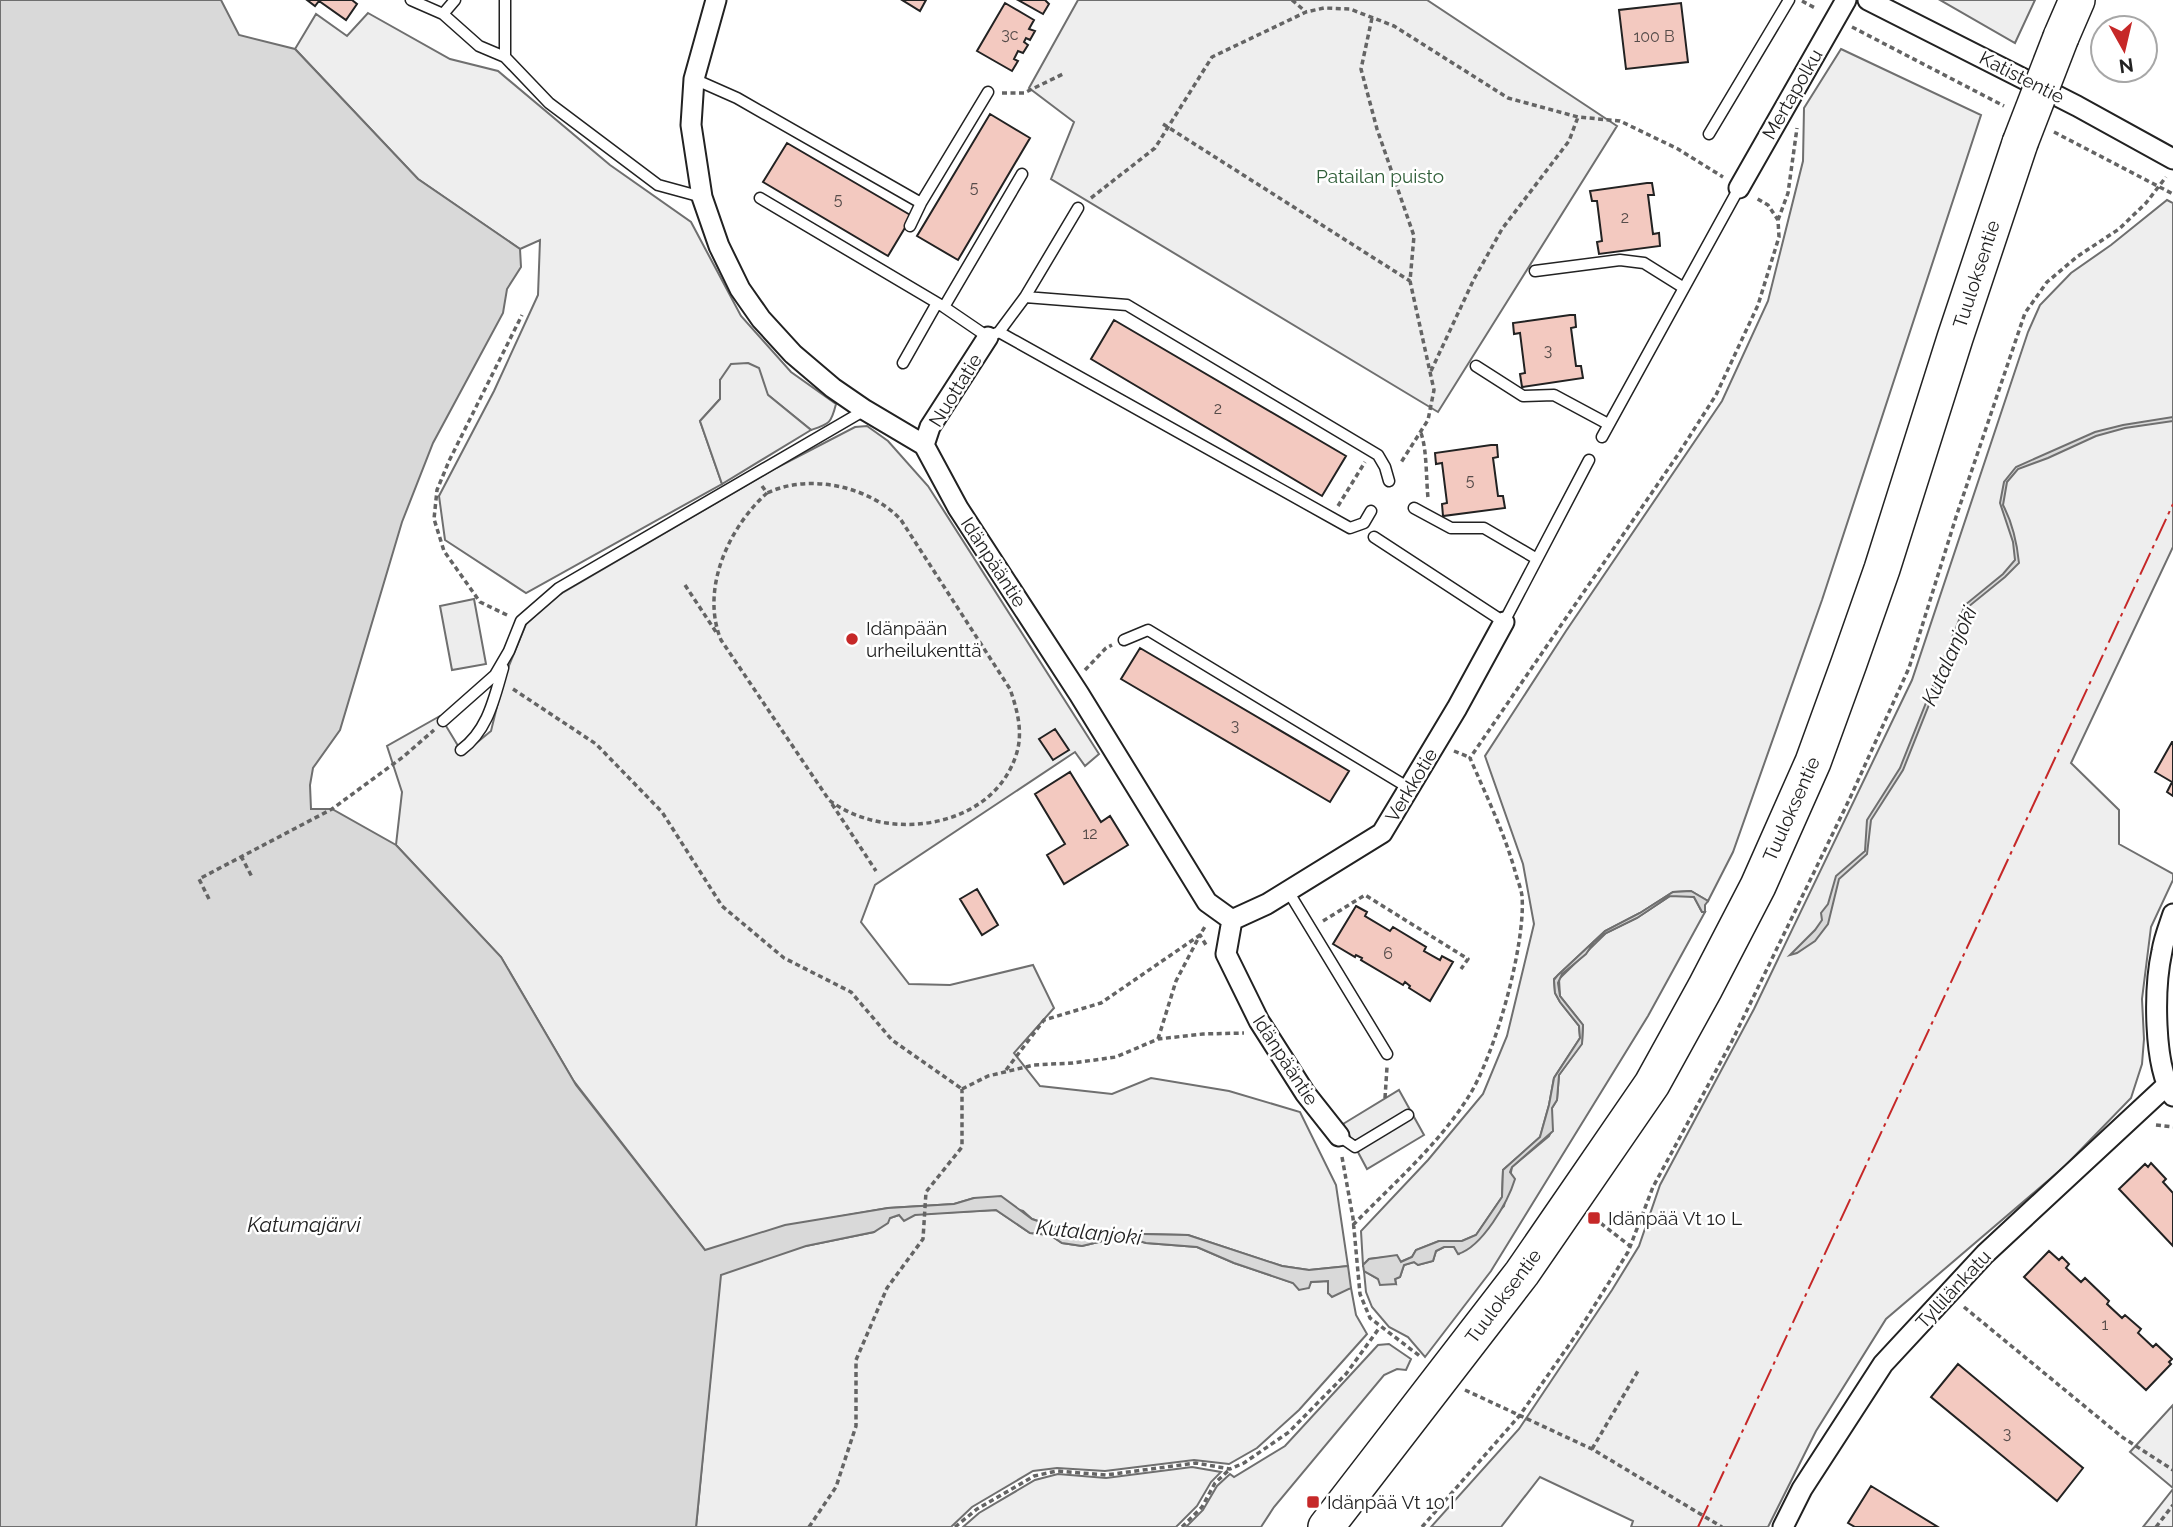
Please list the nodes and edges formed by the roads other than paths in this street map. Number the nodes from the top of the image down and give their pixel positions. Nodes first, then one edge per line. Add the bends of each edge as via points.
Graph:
1 (411, 0) edge
2 (455, 0) edge
3 (505, 0) edge
4 (716, 0) edge
5 (1789, 0) edge
6 (1846, 0) edge
7 (1868, 0) edge
8 (2077, 0) edge
9 (443, 14) junction
10 (505, 57) junction
11 (695, 79) junction
12 (988, 92) road end
13 (1709, 134) dead end
14 (2173, 159) edge
15 (1022, 174) dead end
16 (1739, 188) joint
17 (702, 197) junction
18 (760, 198) dead end
19 (921, 203) junction
20 (1078, 208) road end
21 (910, 226) dead end
22 (1535, 271) dead end
23 (1684, 288) junction
24 (1025, 297) junction
25 (941, 305) junction
26 (993, 335) junction
27 (903, 363) dead end
28 (1476, 366) dead end
29 (864, 410) junction
30 (1608, 424) junction
31 (1602, 437) dead end
32 (924, 445) junction
33 (1590, 460) dead end
34 (1389, 481) road end
35 (1415, 508) dead end
36 (1371, 511) dead end
37 (1374, 537) dead end
38 (1537, 559) junction
39 (1504, 622) junction
40 (1124, 640) road end
41 (509, 651) junction
42 (443, 721) road end
43 (461, 750) dead end
44 (1409, 788) junction
45 (1288, 890) junction
46 (2173, 914) edge
47 (1232, 920) junction
48 (1387, 1054) road end
49 (2170, 1091) edge
50 (1408, 1115) dead end
51 (1339, 1136) joint
52 (1325, 1527) edge
53 (1783, 1527) edge

1 - 9 lane
2 - 9 lane
3 - 10 lane
4 - 11 street
5 - 13 lane
6 - 16 street, Mertapolku
7 - 14 street, Katistentie
8 - 52 highway, Tuuloksentie, bridge via 2020,143 1849,663 1813,762 1758,887 1651,1084 1522,1273
9 - 10 lane via 479,46
10 - 17 lane via 549,103 658,185
11 - 17 street via 691,125
11 - 19 lane via 737,98
12 - 19 lane
15 - 25 lane
16 - 23 lane
17 - 29 street via 719,246 761,319 793,354
18 - 25 lane
19 - 21 lane
20 - 24 lane
22 - 23 lane via 1620,260 1644,263
23 - 30 lane
24 - 26 lane
24 - 34 lane via 1127,305 1378,455
25 - 26 lane
25 - 27 lane
26 - 32 street, Nuottatie via 930,427
26 - 36 lane via 1350,528 1364,523
28 - 30 lane via 1523,396 1554,395
29 - 32 street
29 - 41 lane via 558,588 521,621
30 - 31 lane
32 - 47 street, Idänpääntie via 958,508 1207,902
33 - 38 lane
35 - 38 lane via 1451,528 1484,528
37 - 39 lane
38 - 39 lane
39 - 44 street, Verkkotie
40 - 44 lane via 1148,630
41 - 42 lane via 495,675
41 - 43 lane via 488,719
44 - 45 street, Verkkotie via 1382,833
45 - 47 street, Verkkotie
45 - 48 lane
46 - 49 street via 2161,952 2157,1004 2160,1061
47 - 51 street, Idänpääntie via 1226,954 1267,1033
49 - 53 street, Tyllilänkatu via 1985,1254 1883,1364 1802,1489
50 - 51 lane via 1355,1147

